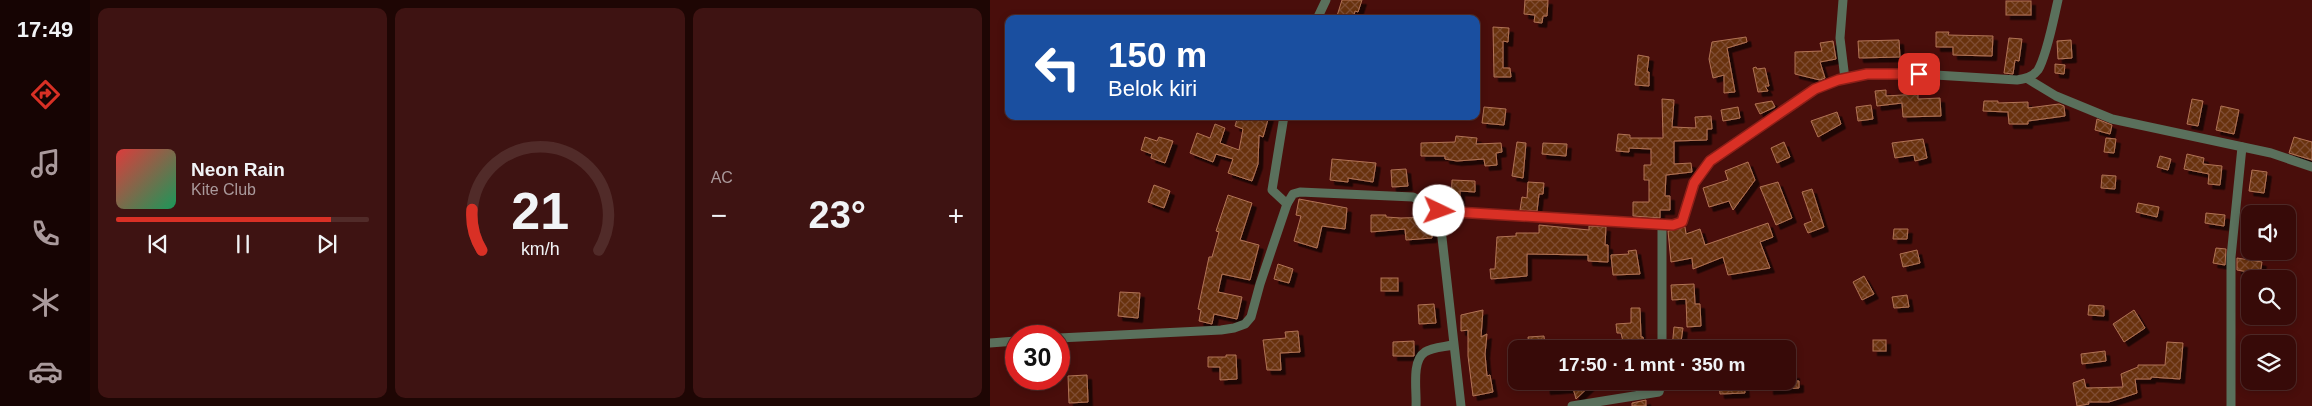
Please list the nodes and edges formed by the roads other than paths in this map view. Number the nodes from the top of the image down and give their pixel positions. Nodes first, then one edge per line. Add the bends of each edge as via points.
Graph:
1 (1326, 0) edge
2 (1843, 0) edge
3 (2058, 0) edge
4 (1319, 15) edge
5 (2028, 78) junction
6 (1845, 79) junction
7 (1283, 120) edge
8 (2242, 147) junction
9 (2312, 167) edge
10 (1287, 204) junction
11 (1439, 211) junction
12 (1662, 224) junction
13 (1070, 337) edge
14 (1662, 340) edge
15 (1005, 342) edge
16 (990, 343) edge
17 (1453, 345) junction
18 (1660, 390) edge
19 (1416, 406) edge
20 (1461, 406) edge
21 (1572, 406) edge
22 (2231, 406) edge

1 - 4 street
2 - 6 street via 1840,38
3 - 5 street via 2038,70
5 - 6 street via 1867,74
5 - 8 street via 2056,96 2112,119
6 - 12 street via 1815,89 1710,161 1694,183 1682,222
7 - 10 street via 1272,190
8 - 9 street
8 - 22 street via 2231,256
10 - 11 street via 1293,194 1308,192 1413,197
10 - 13 street via 1246,324 1222,330
11 - 12 street
11 - 17 street
12 - 14 street
15 - 16 street
17 - 19 street via 1427,350 1419,357
17 - 20 street
18 - 21 street

